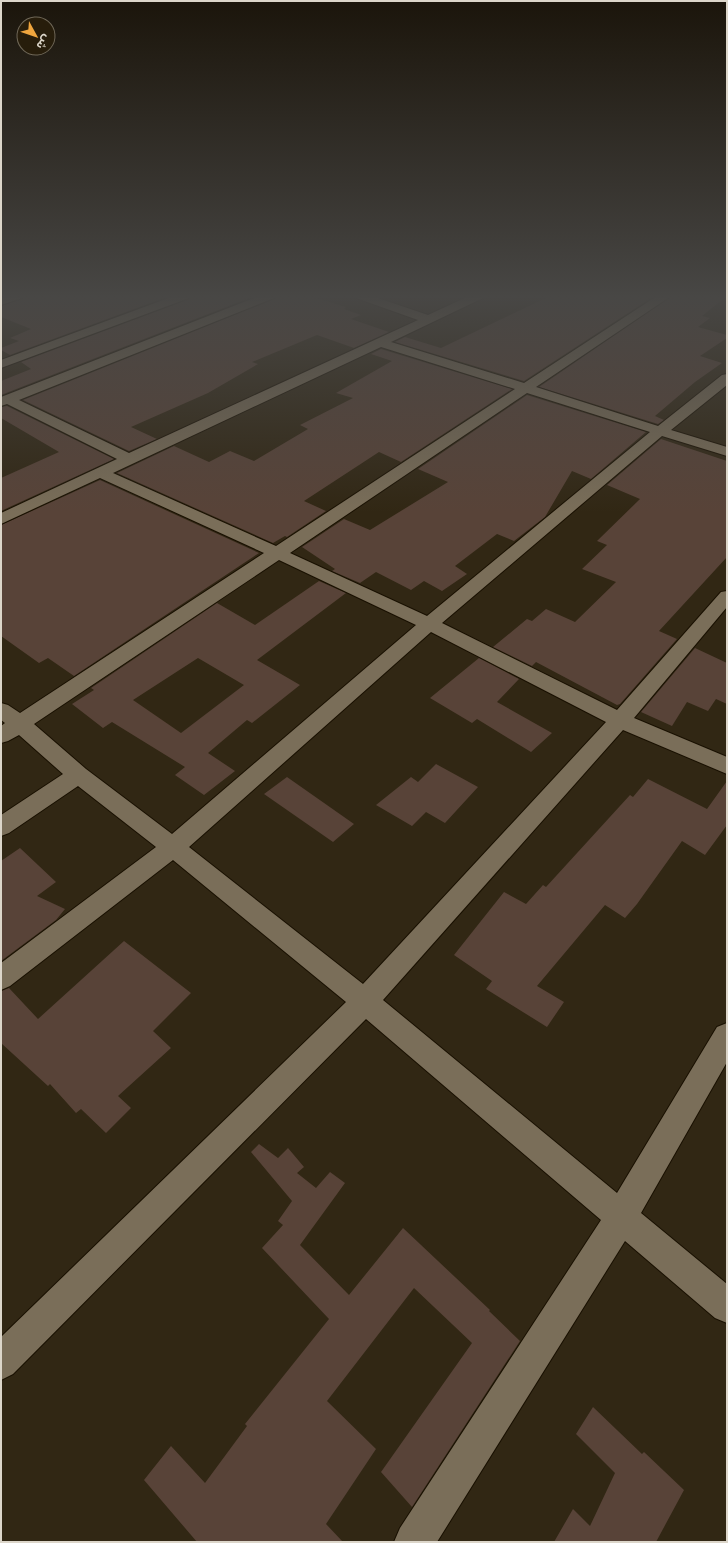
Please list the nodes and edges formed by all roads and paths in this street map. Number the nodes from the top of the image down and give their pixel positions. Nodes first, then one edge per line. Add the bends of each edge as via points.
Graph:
1 (85, 368) edge
2 (327, 368) edge
3 (463, 368) edge
4 (557, 368) edge
5 (727, 378) edge
6 (527, 388) junction
7 (4, 401) edge
8 (660, 431) junction
9 (727, 452) edge
10 (129, 459) junction
11 (101, 473) junction
12 (1, 519) edge
13 (278, 552) junction
14 (727, 596) edge
15 (429, 624) junction
16 (620, 720) junction
17 (7, 723) edge
18 (727, 766) edge
19 (78, 776) junction
20 (1, 826) edge
21 (173, 847) junction
22 (1, 978) edge
23 (365, 1001) junction
24 (727, 1036) edge
25 (621, 1217) junction
26 (727, 1306) edge
27 (1, 1362) edge
28 (414, 1542) edge

1 - 7 street
2 - 10 street
3 - 6 street
4 - 6 street
5 - 8 street
6 - 8 street
6 - 13 street
7 - 10 street
8 - 9 street
8 - 15 street
10 - 11 street
11 - 12 street
11 - 13 street
13 - 15 street
13 - 17 street
14 - 16 street
15 - 16 street
15 - 21 street
16 - 18 street
16 - 23 street
17 - 19 street
19 - 20 street
19 - 21 street
21 - 22 street
21 - 23 street
23 - 25 street
23 - 27 street
24 - 25 street
25 - 26 street
25 - 28 street

